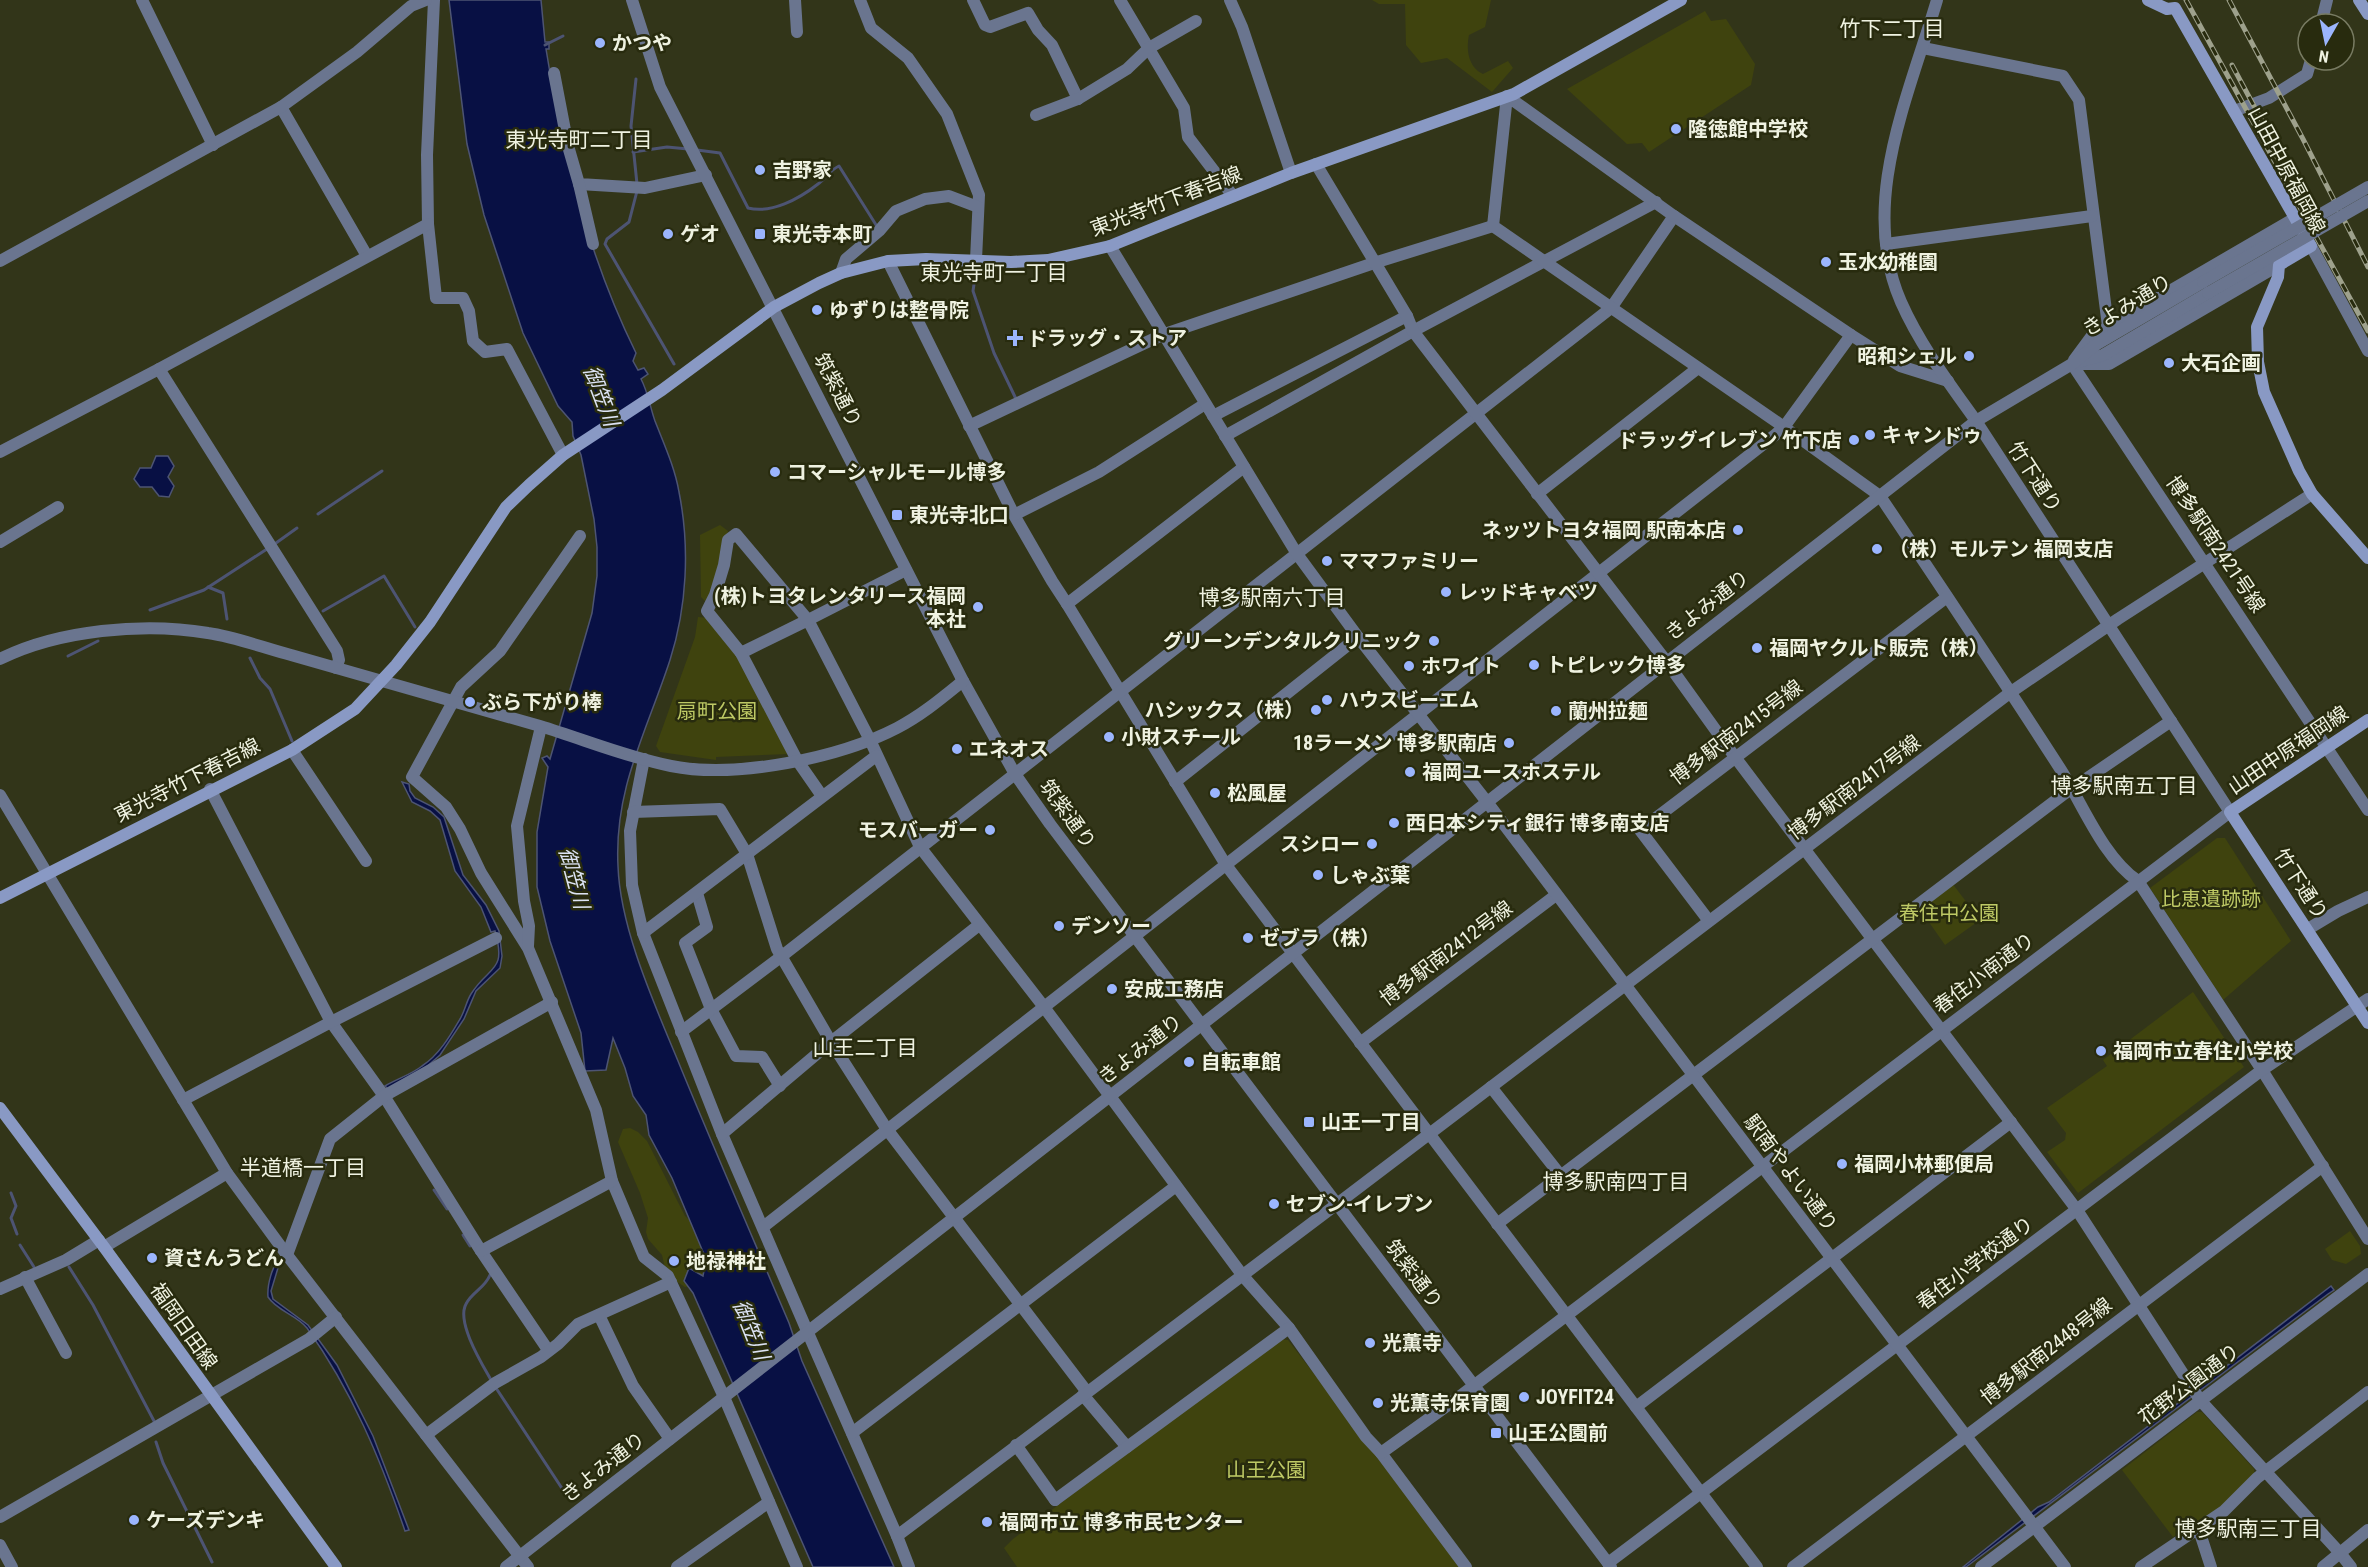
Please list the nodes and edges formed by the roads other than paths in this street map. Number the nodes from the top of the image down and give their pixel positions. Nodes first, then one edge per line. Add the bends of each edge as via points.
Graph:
1 (142, 0) edge
2 (426, 0) edge
3 (434, 0) edge
4 (632, 0) edge
5 (795, 0) edge
6 (860, 0) edge
7 (973, 0) edge
8 (1120, 0) edge
9 (1230, 0) edge
10 (1681, 0) edge
11 (1937, 0) edge
12 (2148, 0) edge
13 (2359, 0) edge
14 (2173, 4) edge
15 (2368, 14) edge
16 (1196, 21) dead end
17 (797, 32) dead end
18 (1149, 48) junction
19 (1923, 48) junction
20 (2308, 72) edge
21 (554, 73) dead end
22 (1508, 96) junction
23 (1078, 99) junction
24 (281, 107) junction
25 (2234, 111) junction
26 (1036, 115) dead end
27 (213, 145) junction
28 (1316, 164) junction
29 (1291, 173) junction
30 (706, 175) junction
31 (579, 184) junction
32 (2368, 187) edge
33 (1233, 196) junction
34 (2368, 201) edge
35 (1656, 202) junction
36 (978, 207) junction
37 (1674, 216) junction
38 (2092, 216) junction
39 (2295, 218) junction
40 (428, 224) junction
41 (1493, 226) junction
42 (593, 244) dead end
43 (1886, 244) junction
44 (1110, 246) junction
45 (2311, 246) junction
46 (368, 256) junction
47 (976, 260) junction
48 (0, 261) edge
49 (888, 261) junction
50 (1544, 261) junction
51 (1374, 263) junction
52 (2279, 265) junction
53 (841, 273) junction
54 (2206, 288) junction
55 (774, 307) junction
56 (1611, 308) junction
57 (1407, 316) junction
58 (2108, 326) junction
59 (1413, 331) junction
60 (1162, 335) junction
61 (1851, 336) junction
62 (2368, 351) edge
63 (2072, 364) junction
64 (1698, 368) junction
65 (159, 369) junction
66 (1948, 381) junction
67 (1205, 404) junction
68 (1477, 414) junction
69 (1213, 416) junction
70 (1976, 421) junction
71 (969, 426) junction
72 (1784, 426) junction
73 (1225, 436) junction
74 (0, 452) edge
75 (563, 455) junction
76 (1244, 467) junction
77 (1537, 494) junction
78 (2312, 494) junction
79 (1880, 496) junction
80 (58, 507) dead end
81 (1014, 515) junction
82 (580, 536) dead end
83 (0, 542) edge
84 (1297, 554) junction
85 (2368, 558) edge
86 (2206, 564) junction
87 (906, 570) junction
88 (1599, 574) junction
89 (1947, 597) junction
90 (1067, 604) junction
91 (808, 620) junction
92 (2109, 625) junction
93 (1358, 637) junction
94 (741, 653) junction
95 (0, 659) edge
96 (1666, 661) junction
97 (336, 668) junction
98 (963, 681) junction
99 (381, 682) junction
100 (1120, 692) junction
101 (2011, 692) junction
102 (453, 701) junction
103 (1418, 713) junction
104 (2368, 720) edge
105 (2171, 721) junction
106 (542, 727) junction
107 (870, 740) junction
108 (2326, 748) junction
109 (292, 750) junction
110 (876, 756) junction
111 (1735, 757) junction
112 (644, 759) junction
113 (797, 760) junction
114 (1015, 774) junction
115 (1175, 782) junction
116 (210, 789) junction
117 (2073, 789) junction
118 (2363, 793) edge
119 (0, 795) edge
120 (822, 796) junction
121 (1487, 802) junction
122 (2368, 810) edge
123 (633, 812) junction
124 (2230, 812) junction
125 (920, 847) junction
126 (1805, 849) junction
127 (747, 854) junction
128 (366, 861) dead end
129 (1226, 865) junction
130 (46, 875) junction
131 (2138, 881) junction
132 (697, 893) junction
133 (1556, 895) junction
134 (2368, 897) edge
135 (0, 898) edge
136 (1709, 921) junction
137 (979, 925) junction
138 (2308, 929) junction
139 (643, 933) junction
140 (1134, 937) junction
141 (496, 938) dead end
142 (1873, 939) junction
143 (528, 948) junction
144 (1292, 954) junction
145 (782, 956) junction
146 (1626, 985) junction
147 (2368, 999) edge
148 (552, 1002) junction
149 (2357, 1006) junction
150 (1044, 1007) junction
151 (711, 1009) junction
152 (331, 1022) junction
153 (2368, 1023) edge
154 (1201, 1026) junction
155 (1942, 1030) junction
156 (681, 1032) junction
157 (831, 1042) junction
158 (1359, 1043) junction
159 (2262, 1070) junction
160 (1693, 1076) junction
161 (780, 1086) junction
162 (1491, 1087) junction
163 (384, 1096) junction
164 (1110, 1097) junction
165 (183, 1100) junction
166 (0, 1108) edge
167 (2011, 1122) junction
168 (886, 1128) junction
169 (722, 1134) junction
170 (1430, 1134) junction
171 (2323, 1166) junction
172 (1762, 1167) junction
173 (227, 1173) junction
174 (1561, 1176) junction
175 (612, 1180) junction
176 (1176, 1186) junction
177 (1337, 1204) junction
178 (2077, 1210) junction
179 (954, 1218) junction
180 (1497, 1224) junction
181 (763, 1227) junction
182 (2368, 1239) edge
183 (102, 1244) junction
184 (481, 1251) junction
185 (287, 1255) junction
186 (1832, 1259) junction
187 (2368, 1274) edge
188 (1243, 1276) junction
189 (25, 1277) junction
190 (671, 1282) junction
191 (0, 1289) edge
192 (1021, 1304) junction
193 (2138, 1304) junction
194 (599, 1314) junction
195 (1566, 1316) junction
196 (336, 1317) junction
197 (1288, 1328) junction
198 (808, 1333) junction
199 (1897, 1346) junction
200 (548, 1350) junction
201 (66, 1353) dead end
202 (1473, 1385) junction
203 (2368, 1392) edge
204 (1085, 1393) junction
205 (210, 1396) junction
206 (724, 1397) junction
207 (2200, 1400) junction
208 (1636, 1407) junction
209 (852, 1432) junction
210 (426, 1436) junction
211 (1967, 1437) junction
212 (670, 1440) junction
213 (1016, 1445) junction
214 (1127, 1448) junction
215 (1380, 1453) junction
216 (2266, 1473) junction
217 (1702, 1493) junction
218 (769, 1502) junction
219 (0, 1517) edge
220 (2034, 1527) junction
221 (2198, 1527) junction
222 (2368, 1530) edge
223 (897, 1536) junction
224 (0, 1545) edge
225 (2340, 1553) junction
226 (520, 1556) junction
227 (1607, 1566) edge
228 (12, 1567) edge
229 (336, 1567) edge
230 (506, 1567) edge
231 (528, 1567) edge
232 (677, 1567) edge
233 (797, 1567) edge
234 (909, 1567) edge
235 (1466, 1567) edge
236 (1757, 1567) edge
237 (1793, 1567) edge
238 (1981, 1567) edge
239 (2065, 1567) edge
240 (2141, 1567) edge
241 (2211, 1567) edge
242 (2324, 1567) edge
243 (2351, 1567) edge

1 - 27 street
2 - 24 street via 411,6 357,52
3 - 40 street
4 - 30 street, 筑紫通り via 660,87
5 - 17 street
6 - 36 street via 871,28 908,58 947,114 979,195
7 - 23 street via 980,18 990,27 1028,13 1052,45
8 - 18 street
9 - 29 street
10 - 22 main road, 東光寺竹下春吉線
11 - 19 street, 竹下通り
12 - 14 main road, 山田中原福岡線 via 2167,9
13 - 15 main road
14 - 25 main road, 山田中原福岡線
16 - 18 street
18 - 23 street via 1127,69
18 - 33 street via 1184,108 1188,137
19 - 38 street via 2063,76 2079,100
19 - 43 street, 竹下通り via 1890,160 1885,199
20 - 25 street via 2269,98
21 - 31 street
22 - 28 main road, 東光寺竹下春吉線
22 - 35 street
22 - 41 street
23 - 26 street
24 - 27 street
24 - 46 street
25 - 39 main road, 山田中原福岡線
27 - 48 street
28 - 29 main road, 東光寺竹下春吉線
28 - 51 street
29 - 33 main road, 東光寺竹下春吉線
30 - 31 street via 645,188
30 - 55 street, 筑紫通り
31 - 42 street
32 - 54 street, bridge
33 - 44 main road, 東光寺竹下春吉線
34 - 54 street, bridge
35 - 37 street
35 - 50 street
36 - 47 street
36 - 53 street via 949,196 925,199 896,211 846,259
37 - 56 street
37 - 61 street
38 - 43 street
38 - 58 street
39 - 45 main road, 山田中原福岡線
39 - 58 street
40 - 46 street
40 - 75 street via 436,298 463,298 470,311 473,341 485,352 507,348
41 - 50 street
41 - 51 street
43 - 66 street, 竹下通り via 1900,300 1934,364
44 - 47 main road, 東光寺竹下春吉線 via 1048,260
44 - 60 street, 駅南やよい通り
45 - 52 main road, 山田中原福岡線
45 - 62 street
46 - 65 street
47 - 49 main road, 東光寺竹下春吉線
49 - 53 main road, 東光寺竹下春吉線
49 - 71 street
50 - 56 street
50 - 59 street
51 - 57 street
51 - 60 street
52 - 63 street via 2109,364
52 - 78 main road via 2278,277 2257,327 2258,363 2264,392
53 - 55 main road, 東光寺竹下春吉線
54 - 63 street, きよみ通り via 2097,344
55 - 75 main road, 東光寺竹下春吉線 via 662,390
55 - 87 street, 筑紫通り
56 - 64 street
56 - 68 street
57 - 59 street
57 - 69 street
58 - 63 street via 2091,337
59 - 68 street
59 - 73 street
60 - 67 street, 駅南やよい通り
60 - 71 street
61 - 66 street via 1899,366
61 - 72 street
63 - 70 street, きよみ通り
63 - 86 street, 博多駅南2421号線
64 - 72 street
64 - 77 street
65 - 74 street
65 - 97 street via 337,651
66 - 70 street, 竹下通り
67 - 69 street, 駅南やよい通り
67 - 81 street via 1100,472
68 - 77 street
68 - 84 street
69 - 73 street, 駅南やよい通り
70 - 79 street, きよみ通り
70 - 92 street, 竹下通り
71 - 81 street
72 - 79 street
72 - 88 street
73 - 76 street, 駅南やよい通り
75 - 99 main road, 東光寺竹下春吉線 via 506,507 430,622
76 - 84 street, 駅南やよい通り
76 - 90 street
77 - 88 street
78 - 85 main road
78 - 86 street, 博多駅南2417号線
79 - 89 street
79 - 96 street, きよみ通り
80 - 83 street
81 - 90 street
82 - 102 street via 500,651 461,687
84 - 93 street, 駅南やよい通り
84 - 100 street
86 - 92 street, 博多駅南2417号線
86 - 108 street, 博多駅南2421号線
87 - 91 street
87 - 98 street, 筑紫通り
88 - 96 street
88 - 103 street
89 - 101 street
89 - 111 street, 博多駅南2415号線
90 - 100 street
91 - 94 street
91 - 94 street via 736,534 728,540 724,565 707,611
91 - 107 street
92 - 101 street, 博多駅南2417号線
92 - 105 street, 竹下通り
93 - 103 street, 駅南やよい通り
93 - 115 street
94 - 113 street
95 - 97 street via 50,641 124,627 208,633
96 - 111 street
96 - 121 street, きよみ通り
97 - 99 street
98 - 107 street via 930,708
98 - 114 street, 筑紫通り
99 - 102 street
99 - 109 main road, 東光寺竹下春吉線 via 355,709
100 - 114 street
100 - 115 street
101 - 117 street
101 - 126 street, 博多駅南2417号線
102 - 106 street
102 - 143 street via 412,777 446,807
103 - 121 street, 駅南やよい通り
103 - 129 street
104 - 108 main road, 山田中原福岡線
105 - 117 street
105 - 124 street, 竹下通り
106 - 112 street
106 - 143 street via 517,826 530,926
107 - 110 street
107 - 113 street
108 - 118 street, 博多駅南2421号線
108 - 124 main road, 山田中原福岡線
109 - 116 main road, 東光寺竹下春吉線
109 - 128 street
110 - 120 street
110 - 125 street
111 - 126 street
111 - 136 street, 博多駅南2415号線 via 1640,830
112 - 113 street via 683,768 726,770
112 - 123 street
113 - 120 street
114 - 125 street
114 - 140 street, 筑紫通り
115 - 129 street
116 - 130 main road, 東光寺竹下春吉線
116 - 152 street
117 - 131 street via 2125,872
117 - 142 street
118 - 122 street, 博多駅南2421号線
119 - 130 street
120 - 127 street
121 - 133 street, 駅南やよい通り
121 - 144 street, きよみ通り
123 - 127 street via 720,809
123 - 139 street via 631,867
124 - 131 street, 春住小南通り
124 - 138 main road, 竹下通り
125 - 137 street
125 - 145 street
126 - 136 street, 博多駅南2417号線
126 - 142 street
127 - 132 street
127 - 145 street
129 - 140 street
129 - 144 street
130 - 135 main road, 東光寺竹下春吉線
130 - 165 street
131 - 155 street, 春住小南通り
131 - 159 street
132 - 139 street
132 - 151 street via 707,927 685,943
133 - 146 street, 駅南やよい通り
133 - 158 street, 博多駅南2412号線
134 - 138 street
136 - 146 street, 博多駅南2417号線
137 - 150 street
137 - 157 street
138 - 149 main road, 竹下通り
139 - 156 street
140 - 150 street
140 - 154 street, 筑紫通り
141 - 152 street
142 - 155 street
142 - 160 street
143 - 148 street
144 - 154 street, きよみ通り
144 - 158 street
145 - 151 street
145 - 157 street
146 - 160 street, 駅南やよい通り
146 - 162 street, 博多駅南2417号線
147 - 149 street, 春住小学校通り
148 - 163 street
148 - 175 street via 596,1110
149 - 153 main road, 竹下通り
149 - 159 street, 春住小学校通り
150 - 164 street
150 - 168 street
151 - 156 street
151 - 161 street via 736,1056 762,1057
152 - 163 street
152 - 165 street
154 - 164 street, きよみ通り
154 - 177 street, 筑紫通り
155 - 167 street
155 - 172 street, 春住小南通り
156 - 169 street
157 - 161 street
157 - 168 street
158 - 170 street
159 - 171 street
159 - 178 street, 春住小学校通り
160 - 172 street, 駅南やよい通り
160 - 174 street
161 - 169 street
162 - 170 street, 博多駅南2417号線
162 - 174 street
163 - 184 street
163 - 185 street via 330,1139
164 - 176 street
164 - 179 street, きよみ通り
165 - 173 street
166 - 183 main road, 福岡日田線
167 - 178 street
167 - 186 street
168 - 179 street
168 - 181 street
169 - 181 street
170 - 177 street, 博多駅南2417号線
170 - 180 street
171 - 182 street
171 - 193 street, 博多駅南2448号線
172 - 186 street, 駅南やよい通り
172 - 195 street, 春住小南通り
173 - 183 street
173 - 185 street
174 - 180 street
175 - 184 street
175 - 190 street via 644,1257
176 - 188 street
176 - 192 street
177 - 188 street, 博多駅南2417号線
177 - 202 street, 筑紫通り
178 - 193 street
178 - 199 street, 春住小学校通り
179 - 192 street
179 - 198 street, きよみ通り
180 - 195 street
181 - 198 street
183 - 189 street
183 - 205 main road, 福岡日田線
184 - 200 street
185 - 196 street
186 - 199 street, 駅南やよい通り
186 - 208 street
187 - 207 street, 花野公園通り
188 - 197 street
188 - 204 street, 博多駅南2417号線
189 - 191 street
189 - 201 street
190 - 194 street
190 - 206 street
192 - 204 street
192 - 209 street
193 - 207 street
193 - 211 street, 博多駅南2448号線
194 - 200 street via 578,1324
194 - 212 street via 633,1386
195 - 202 street, 春住小南通り
195 - 208 street
196 - 205 street via 309,1339
196 - 210 street
197 - 214 street
197 - 215 street
198 - 206 street, きよみ通り
198 - 209 street
199 - 211 street, 駅南やよい通り
199 - 217 street, 春住小学校通り
200 - 210 street via 495,1383
202 - 215 street, 春住小南通り
202 - 227 street, 筑紫通り
203 - 216 street
204 - 213 street, 博多駅南2417号線
204 - 214 street
205 - 219 street
205 - 229 main road, 福岡日田線
206 - 212 street, きよみ通り
206 - 218 street
207 - 216 street
207 - 220 street, 花野公園通り
208 - 217 street
209 - 223 street
210 - 226 street
211 - 220 street, 駅南やよい通り
211 - 237 street, 博多駅南2448号線
212 - 226 street, きよみ通り
213 - 214 street via 1055,1500
213 - 223 street, 博多駅南2417号線
215 - 235 street
216 - 221 street via 2224,1511
216 - 225 street
217 - 227 street, 春住小学校通り
217 - 236 street
218 - 232 street
218 - 233 street
220 - 238 street, 花野公園通り
220 - 239 street, 駅南やよい通り
221 - 240 street
221 - 241 street
222 - 225 street
223 - 234 street
224 - 228 street
225 - 242 street
225 - 243 street
226 - 230 street, きよみ通り
226 - 231 street

